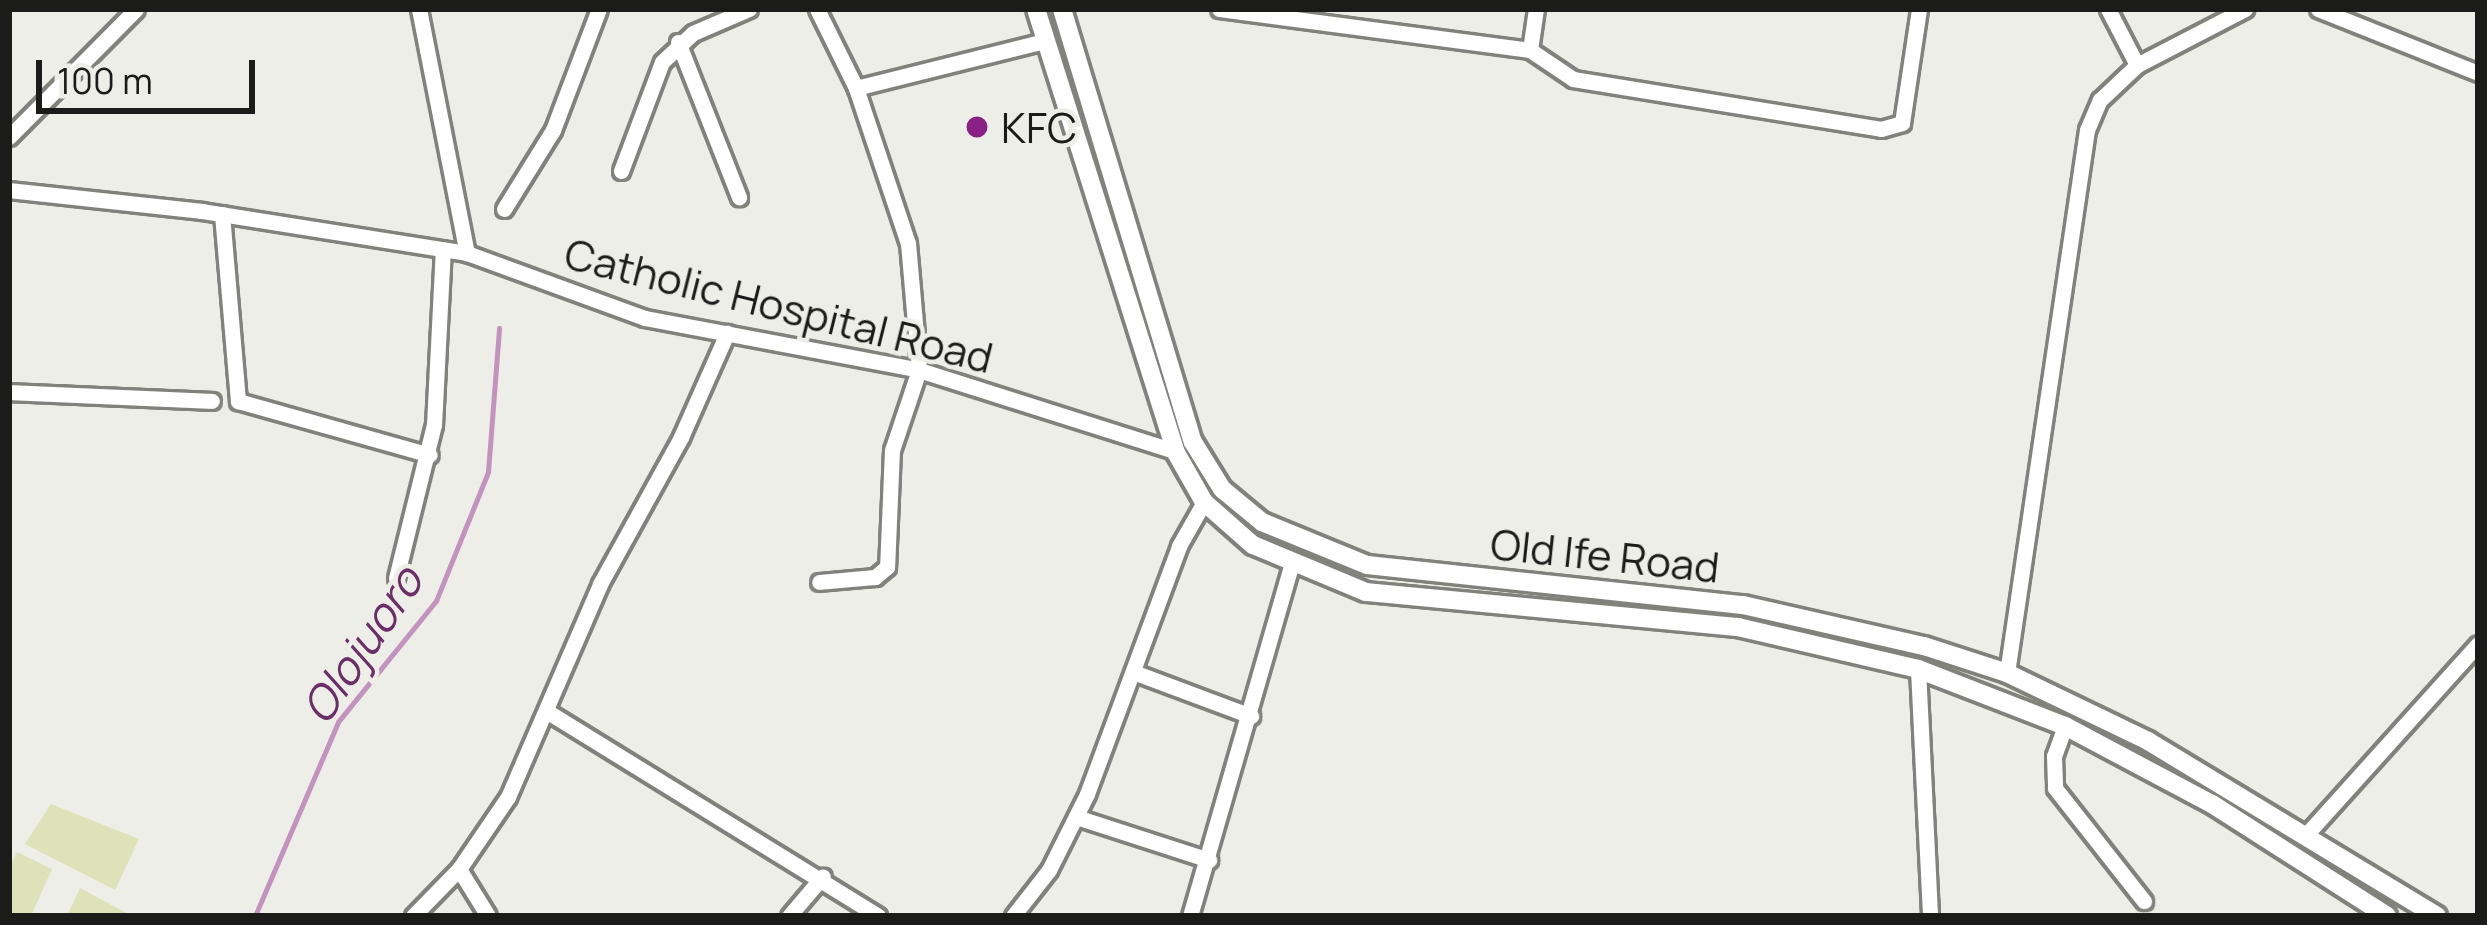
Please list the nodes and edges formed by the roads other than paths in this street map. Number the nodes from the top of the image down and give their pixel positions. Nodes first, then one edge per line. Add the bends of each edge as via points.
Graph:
1 (136, 9) edge
2 (419, 9) edge
3 (598, 9) edge
4 (749, 9) edge
5 (817, 9) edge
6 (1036, 9) edge
7 (1062, 9) edge
8 (1220, 9) edge
9 (1536, 9) edge
10 (1919, 9) edge
11 (2108, 9) edge
12 (2245, 9) edge
13 (2318, 9) edge
14 (1278, 13) edge
15 (1045, 41) junction
16 (679, 42) junction
17 (1530, 50) junction
18 (2138, 64) junction
19 (2478, 73) edge
20 (856, 88) junction
21 (9, 137) edge
22 (621, 172) dead end
23 (9, 190) edge
24 (739, 196) dead end
25 (504, 209) dead end
26 (222, 214) junction
27 (443, 249) junction
28 (467, 254) junction
29 (727, 333) junction
30 (919, 370) junction
31 (9, 392) edge
32 (212, 400) dead end
33 (1174, 451) junction
34 (430, 455) junction
35 (1204, 502) junction
36 (1291, 567) junction
37 (396, 578) dead end
38 (819, 582) dead end
39 (2478, 644) edge
40 (1918, 669) junction
41 (1136, 673) junction
42 (2007, 674) junction
43 (548, 712) junction
44 (1250, 716) junction
45 (2065, 726) junction
46 (1076, 817) junction
47 (2303, 834) junction
48 (2284, 852) junction
49 (1209, 860) junction
50 (459, 869) junction
51 (823, 877) junction
52 (2144, 902) dead end
53 (413, 916) edge
54 (488, 916) edge
55 (789, 916) edge
56 (878, 916) edge
57 (1013, 916) edge
58 (1190, 916) edge
59 (1930, 916) edge
60 (2387, 916) edge
61 (2437, 916) edge

1 - 21 street
2 - 28 street
3 - 25 street via 553,130
4 - 16 street
5 - 20 street
6 - 15 main road, Old Ife Road
7 - 42 main road, Old Ife Road via 1193,442 1241,509 1293,541 1367,565 1743,605 1924,646
8 - 14 street
9 - 17 street
10 - 17 street via 1895,128 1573,80
11 - 18 street
12 - 18 street
13 - 19 street
14 - 17 street
15 - 20 street
15 - 33 main road, Old Ife Road
16 - 22 street via 662,62
16 - 24 street
18 - 42 street via 2100,100 2087,130
20 - 30 street via 914,270
23 - 26 street, Catholic Hospital Road
26 - 27 street, Catholic Hospital Road
26 - 34 street via 238,401
27 - 28 street, Catholic Hospital Road
27 - 34 street
28 - 29 street, Catholic Hospital Road via 600,305
29 - 30 street, Catholic Hospital Road
29 - 43 street via 600,584
30 - 33 street, Catholic Hospital Road
30 - 38 street via 892,450 887,567 875,577
31 - 32 street
33 - 35 main road, Old Ife Road
34 - 37 street
35 - 36 main road, Old Ife Road
35 - 41 street via 1179,546
36 - 40 main road, Old Ife Road via 1366,592 1738,627
36 - 44 street
39 - 47 street
40 - 45 main road, Old Ife Road
40 - 59 street
41 - 44 street
41 - 46 street
42 - 47 main road, Old Ife Road via 2148,741
43 - 50 street via 508,797
43 - 51 street
44 - 49 street
45 - 48 main road, Old Ife Road
45 - 52 street via 2054,756 2055,788
46 - 49 street
46 - 57 street
47 - 48 main road
47 - 61 main road, Old Ife Road
48 - 60 main road, Old Ife Road
49 - 58 street
50 - 53 street
50 - 54 street
51 - 55 street
51 - 56 street

